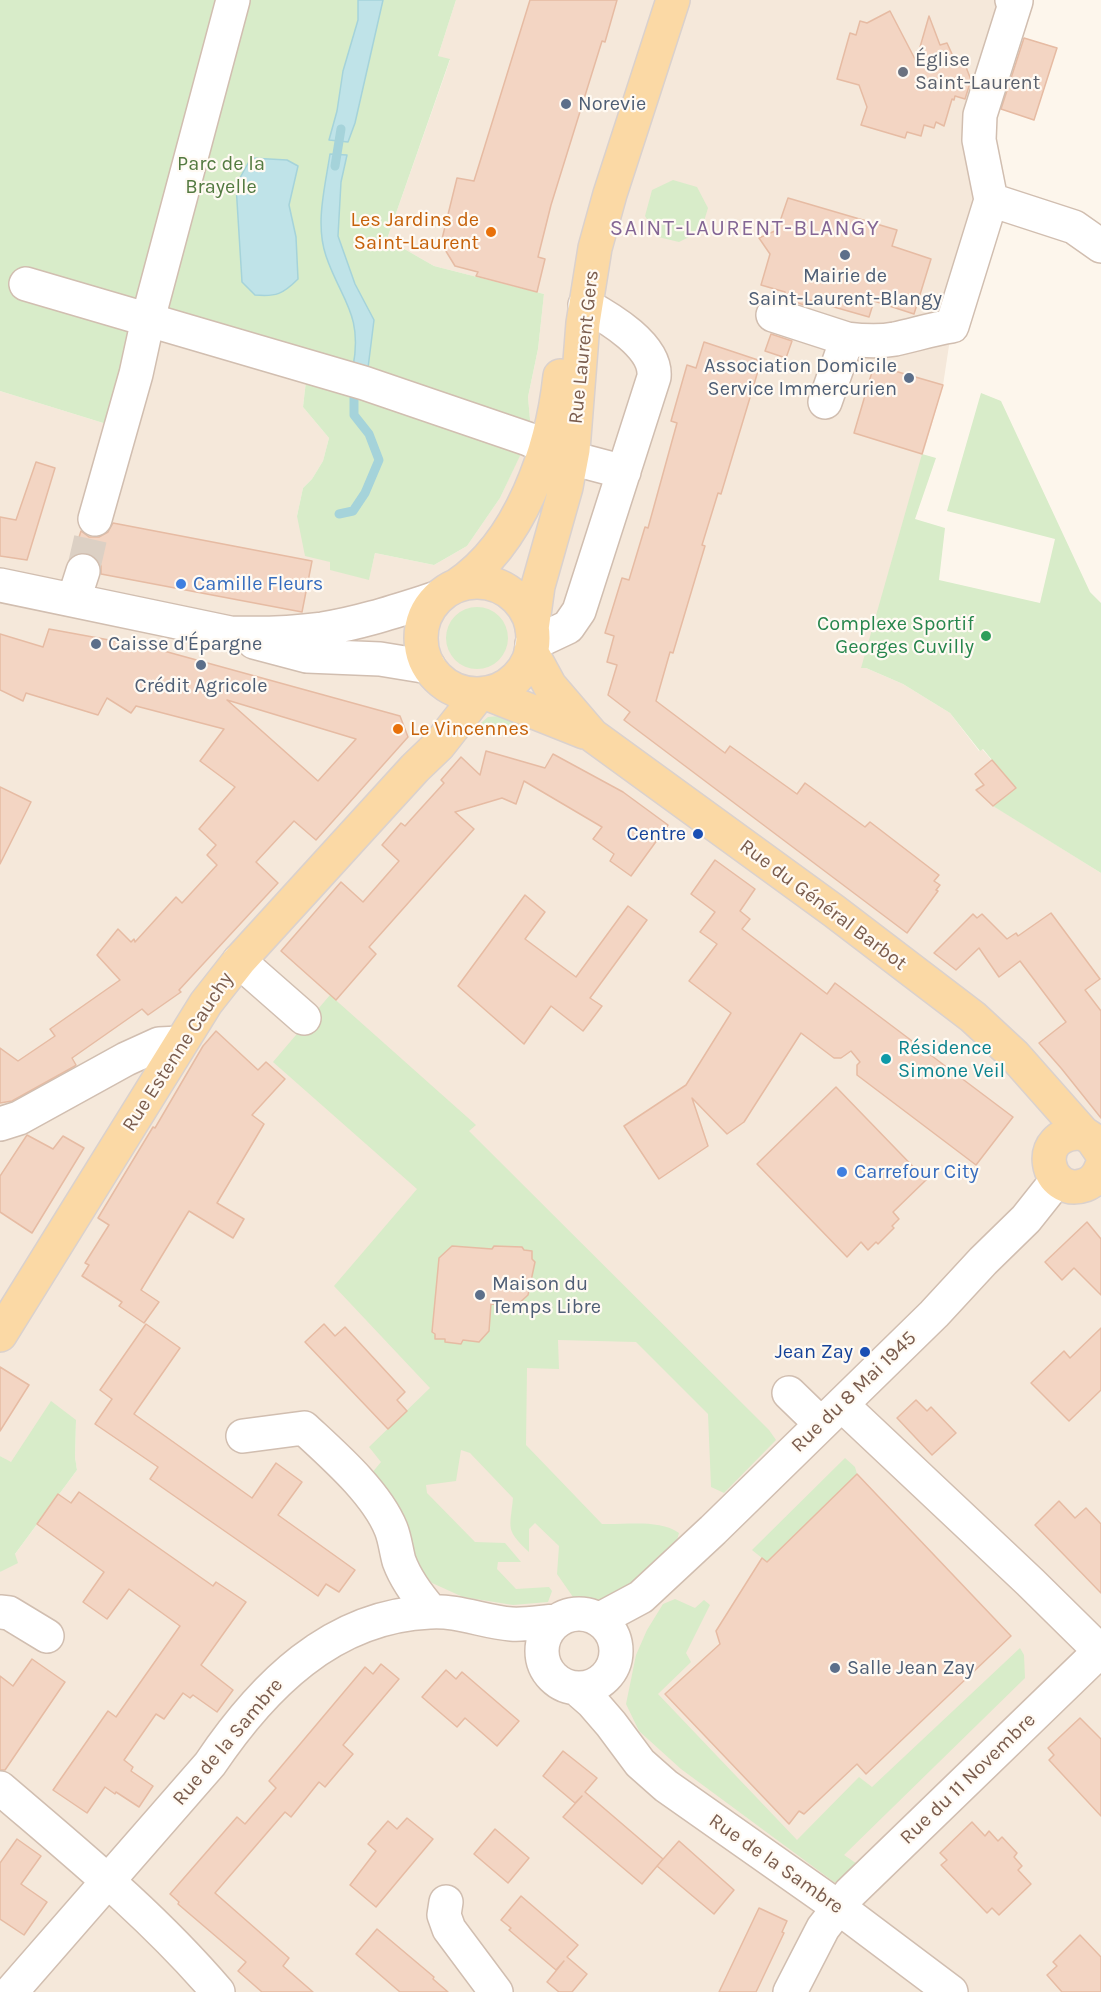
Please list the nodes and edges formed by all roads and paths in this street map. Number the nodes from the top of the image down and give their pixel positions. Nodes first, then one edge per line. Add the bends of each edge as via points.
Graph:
1 (233, 0) edge
2 (653, 0) edge
3 (673, 0) edge
4 (1012, 0) edge
5 (991, 200) junction
6 (1101, 246) edge
7 (26, 284) dead end
8 (585, 305) junction
9 (773, 315) dead end
10 (148, 319) junction
11 (847, 339) junction
12 (825, 402) dead end
13 (558, 452) junction
14 (624, 472) junction
15 (95, 519) tunnel mouth
16 (0, 585) edge
17 (446, 592) junction
18 (230, 633) junction
19 (532, 641) junction
20 (431, 671) junction
21 (483, 694) junction
22 (592, 735) junction
23 (415, 768) junction
24 (239, 961) junction
25 (303, 1018) dead end
26 (180, 1043) junction
27 (1042, 1088) junction
28 (0, 1124) edge
29 (1092, 1142) edge
30 (1053, 1145) junction
31 (1085, 1182) edge
32 (0, 1335) edge
33 (789, 1393) dead end
34 (831, 1414) junction
35 (243, 1436) dead end
36 (403, 1570) junction
37 (431, 1611) junction
38 (0, 1612) edge
39 (390, 1616) junction
40 (556, 1621) junction
41 (510, 1624) junction
42 (607, 1629) junction
43 (47, 1636) dead end
44 (542, 1651) junction
45 (1100, 1652) edge
46 (591, 1683) junction
47 (0, 1788) edge
48 (109, 1881) junction
49 (447, 1902) dead end
50 (838, 1907) junction
51 (11, 1992) edge
52 (218, 1992) edge
53 (496, 1992) edge
54 (790, 1992) edge
55 (951, 1992) edge

1 - 10 street
2 - 13 main road, Rue Laurent Gers via 580,238 551,428
3 - 8 main road, Rue Laurent Gers via 610,194
4 - 5 street via 1016,1 980,115 979,140
5 - 6 street via 1074,227
5 - 11 street via 952,326 878,341
7 - 10 street
8 - 13 main road, Rue Laurent Gers
8 - 14 street via 609,318 637,342 655,369
9 - 11 street
10 - 13 street via 355,380
10 - 15 street
11 - 12 street
13 - 14 street
13 - 17 main road, Rue Laurent Gers via 532,485 510,528 484,563
13 - 19 main road, Rue Laurent Gers via 566,488 538,586
14 - 19 street via 579,611 568,627
16 - 18 street via 78,585
17 - 18 street via 381,615 321,629
17 - 19 main road via 477,582 504,590 525,609
17 - 20 main road via 425,617 421,631 421,646
18 - 20 street via 307,656 380,658
19 - 21 main road via 526,665 518,676 507,686
19 - 22 main road, Rue du Général Barbot via 550,686
20 - 21 main road via 457,691
20 - 23 main road, Rue Estenne Cauchy via 438,695 437,718
21 - 22 main road, Rue du Général Barbot
21 - 23 main road, Rue Estenne Cauchy
22 - 27 main road, Rue du Général Barbot via 973,1017
23 - 24 main road, Rue Estenne Cauchy
24 - 25 street
24 - 26 main road, Rue Estenne Cauchy
26 - 28 street via 159,1044 19,1118
26 - 32 main road, Rue Estenne Cauchy
27 - 29 main road, Rue du Général Barbot
27 - 30 main road
29 - 30 main road via 1071,1133
30 - 31 main road via 1048,1157 1050,1169
31 - 34 street, Rue du 8 Mai 1945 via 1026,1219
33 - 34 street, Rue du 11 Novembre
34 - 42 street, Rue du 8 Mai 1945
34 - 45 street, Rue du 11 Novembre via 1030,1582
35 - 36 street via 304,1428 344,1464 379,1507 391,1529
36 - 37 street
36 - 39 street
37 - 39 street, Rue de la Sambre
37 - 41 street, Rue de la Sambre
38 - 43 street via 9,1613
39 - 48 street, Rue de la Sambre via 343,1635 275,1682
40 - 41 street, Rue de la Sambre
40 - 42 street via 573,1614 587,1614
40 - 44 street via 543,1640
41 - 44 street, Rue de la Sambre
42 - 46 street via 616,1650 615,1660 611,1670
44 - 46 street via 549,1673 558,1681
45 - 50 street, Rue du 11 Novembre
46 - 50 street, Rue de la Sambre via 592,1702 640,1764
47 - 48 street
48 - 51 street, Rue de la Sambre
48 - 52 street
49 - 53 street via 444,1915 448,1929
50 - 54 street, Rue du 11 Novembre
50 - 55 street, Rue de la Sambre

